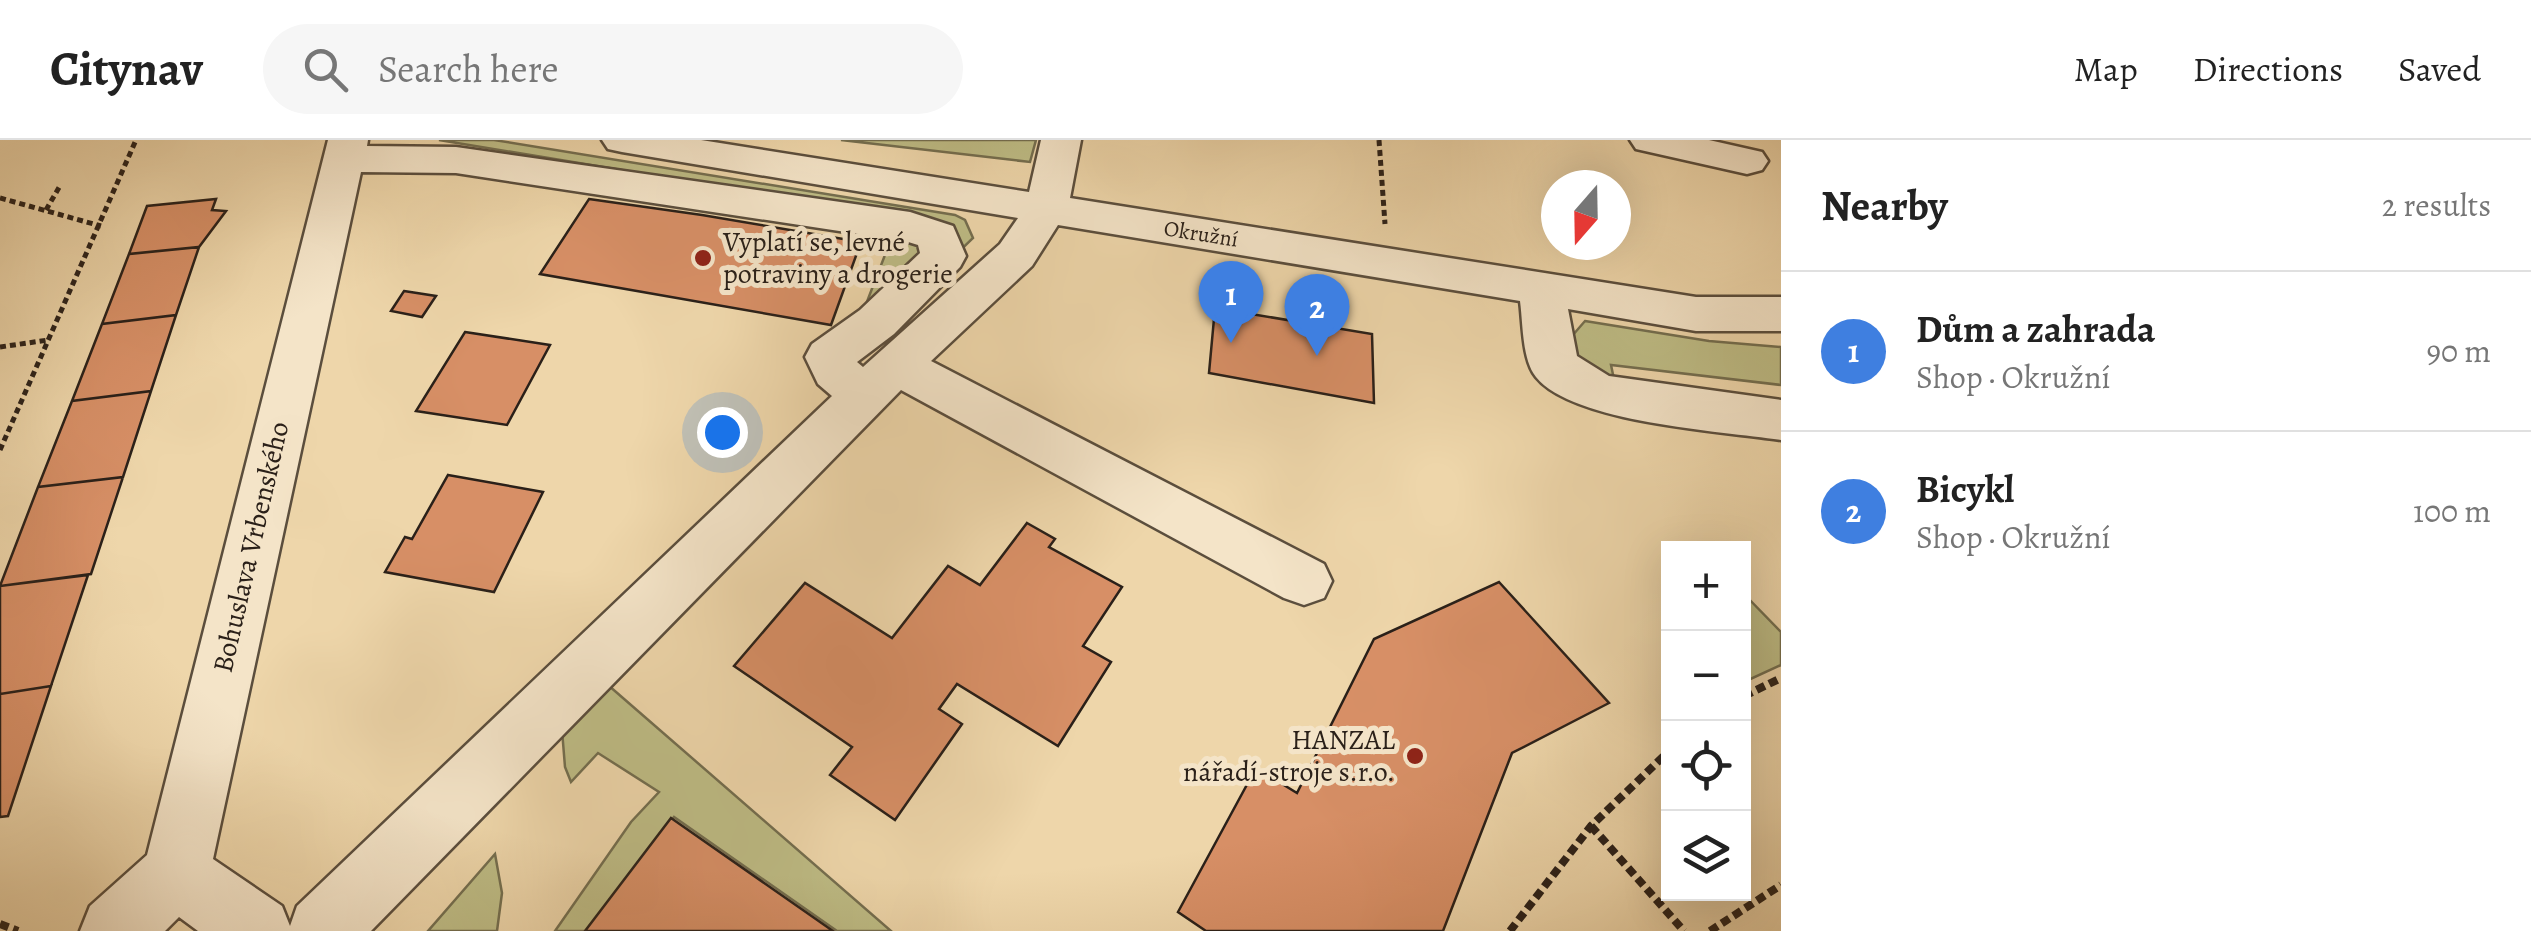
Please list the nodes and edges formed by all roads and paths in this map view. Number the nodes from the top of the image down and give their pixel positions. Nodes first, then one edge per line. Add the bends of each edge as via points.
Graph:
1 (136, 140) edge
2 (622, 140) edge
3 (1061, 140) edge
4 (1379, 140) edge
5 (1650, 140) edge
6 (344, 149) edge
7 (1748, 161) dead end
8 (61, 184) dead end
9 (0, 198) edge
10 (1046, 209) junction
11 (46, 210) junction
12 (101, 226) junction
13 (1399, 226) dead end
14 (1541, 291) junction
15 (1781, 314) edge
16 (49, 340) junction
17 (0, 347) edge
18 (881, 381) junction
19 (1781, 420) edge
20 (0, 450) edge
21 (1304, 581) dead end
22 (1781, 678) edge
23 (1751, 693) edge
24 (1661, 759) edge
25 (1591, 826) junction
26 (176, 874) junction
27 (1781, 886) edge
28 (0, 924) edge
29 (18, 931) edge
30 (115, 931) edge
31 (257, 931) edge
32 (322, 931) edge
33 (1510, 931) edge
34 (1684, 931) edge
35 (1710, 931) edge

1 - 12 path
2 - 10 street, Okružní
3 - 10 street
4 - 13 path via 1381,223
5 - 7 street
6 - 18 street via 456,160 937,236 944,256 829,357 836,371
6 - 26 street, Bohuslava Vrbenského
8 - 11 path
9 - 11 path
10 - 14 street, Okružní
10 - 18 street via 1016,256
11 - 12 path
12 - 16 path
14 - 15 street, Okružní via 1696,314
14 - 19 street via 1554,366 1598,393
16 - 17 path
16 - 20 path
18 - 21 street
18 - 32 street
22 - 23 path
24 - 25 path
25 - 33 path
25 - 34 path
26 - 30 street
26 - 31 street
27 - 35 path
28 - 29 path

